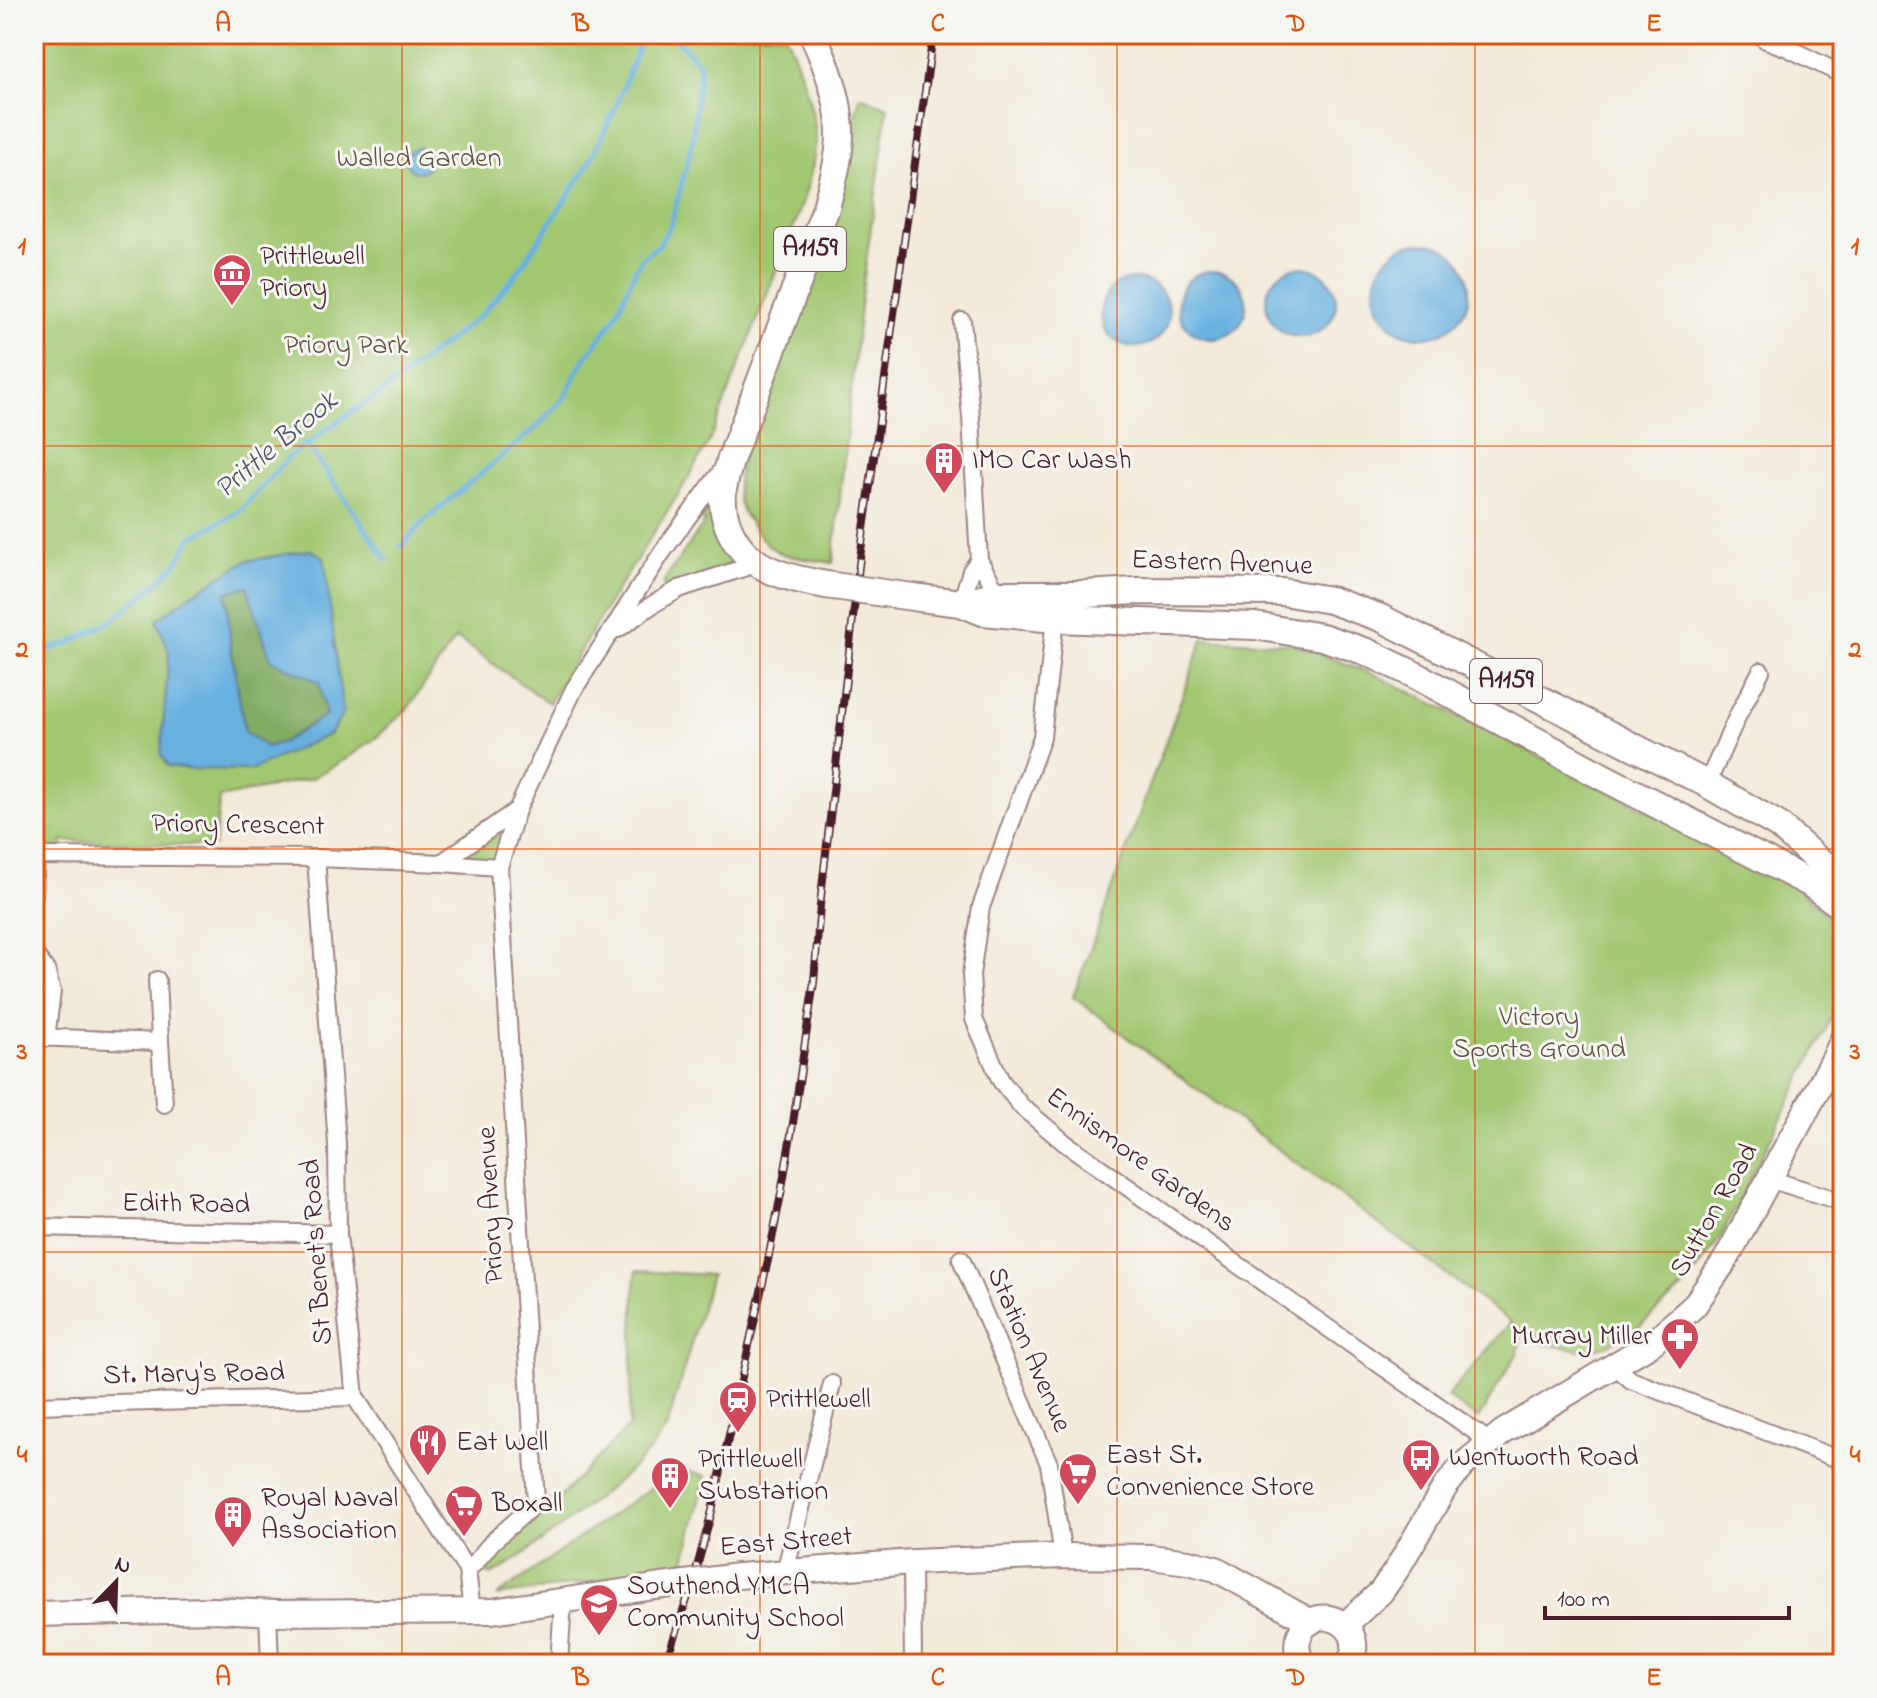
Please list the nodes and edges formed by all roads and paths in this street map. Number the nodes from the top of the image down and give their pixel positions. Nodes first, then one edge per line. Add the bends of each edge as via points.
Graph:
1 (813, 34) edge
2 (1758, 34) edge
3 (1843, 75) edge
4 (962, 321) dead end
5 (731, 458) junction
6 (979, 560) junction
7 (756, 564) junction
8 (998, 594) junction
9 (961, 603) junction
10 (1055, 619) junction
11 (611, 634) junction
12 (1761, 671) dead end
13 (1707, 784) junction
14 (517, 810) junction
15 (35, 856) edge
16 (316, 858) junction
17 (441, 863) junction
18 (499, 867) junction
19 (1843, 875) edge
20 (34, 896) edge
21 (1843, 907) edge
22 (34, 953) edge
23 (157, 980) dead end
24 (40, 1038) edge
25 (160, 1042) junction
26 (1840, 1049) edge
27 (164, 1104) dead end
28 (1769, 1179) junction
29 (1843, 1202) edge
30 (34, 1227) edge
31 (338, 1234) junction
32 (961, 1259) dead end
33 (1615, 1366) junction
34 (832, 1384) dead end
35 (355, 1397) junction
36 (34, 1405) edge
37 (1490, 1442) junction
38 (1843, 1461) edge
39 (1063, 1556) junction
40 (912, 1562) junction
41 (467, 1570) junction
42 (785, 1572) junction
43 (1252, 1589) junction
44 (563, 1601) junction
45 (472, 1611) junction
46 (268, 1613) junction
47 (34, 1614) edge
48 (1311, 1622) junction
49 (1345, 1625) junction
50 (1301, 1656) edge
51 (1356, 1662) edge
52 (270, 1664) edge
53 (559, 1664) edge
54 (913, 1664) edge

1 - 5 main road, A1159 via 835,98 840,129 837,167
2 - 3 street
4 - 6 street
5 - 7 main road, A1159 via 723,491 725,518 733,540
5 - 11 street
6 - 8 street
6 - 9 street
7 - 9 main road, Eastern Avenue / A1159, bridge via 826,585
7 - 11 street via 679,589
8 - 9 main road, Eastern Avenue / A1159
8 - 13 main road, Eastern Avenue / A1159 via 1272,592 1330,600 1381,618
9 - 10 main road, Eastern Avenue / A1159 via 983,612
10 - 21 main road, Eastern Avenue / A1159 via 1255,626 1322,637 1367,652 1809,883
10 - 37 street, Ennismore Gardens via 1042,737 981,907 971,975 974,1019 1001,1081 1022,1107 1065,1143
11 - 14 street via 574,689
12 - 13 street
13 - 19 main road, Eastern Avenue / A1159 via 1778,825
14 - 17 street
14 - 18 street, Priory Avenue
15 - 16 street, Priory Crescent
15 - 20 street
16 - 17 street, Priory Crescent
16 - 31 street, St Benet's Road via 337,1144
17 - 18 street, Priory Crescent
18 - 41 street, Priory Avenue via 536,1503
22 - 24 street via 52,991
23 - 25 street
24 - 25 street
25 - 27 street
26 - 28 main road, Sutton Road
28 - 29 street
28 - 33 main road, Sutton Road via 1694,1306 1652,1343
30 - 31 street, Edith Road
31 - 35 street, St Benet's Road
32 - 39 street, Station Avenue via 1049,1464
33 - 37 main road, Sutton Road
33 - 38 street via 1631,1380
34 - 42 street
35 - 36 street, St. Mary's Road
35 - 41 street, St Benet's Road
37 - 49 main road, Sutton Road via 1445,1487 1381,1592
39 - 40 main road, East Street
39 - 43 main road, East Street via 1188,1562 1216,1569
40 - 42 main road, East Street
40 - 54 street
41 - 45 street, St Benet's Road
42 - 44 main road, East Street, bridge
43 - 48 main road, East Street
43 - 50 main road, East Street
44 - 45 main road, East Street
44 - 53 street
45 - 46 main road, East Street
46 - 47 main road, East Street
46 - 52 street
48 - 49 main road via 1329,1618
48 - 50 main road via 1298,1637
49 - 51 main road via 1354,1641

